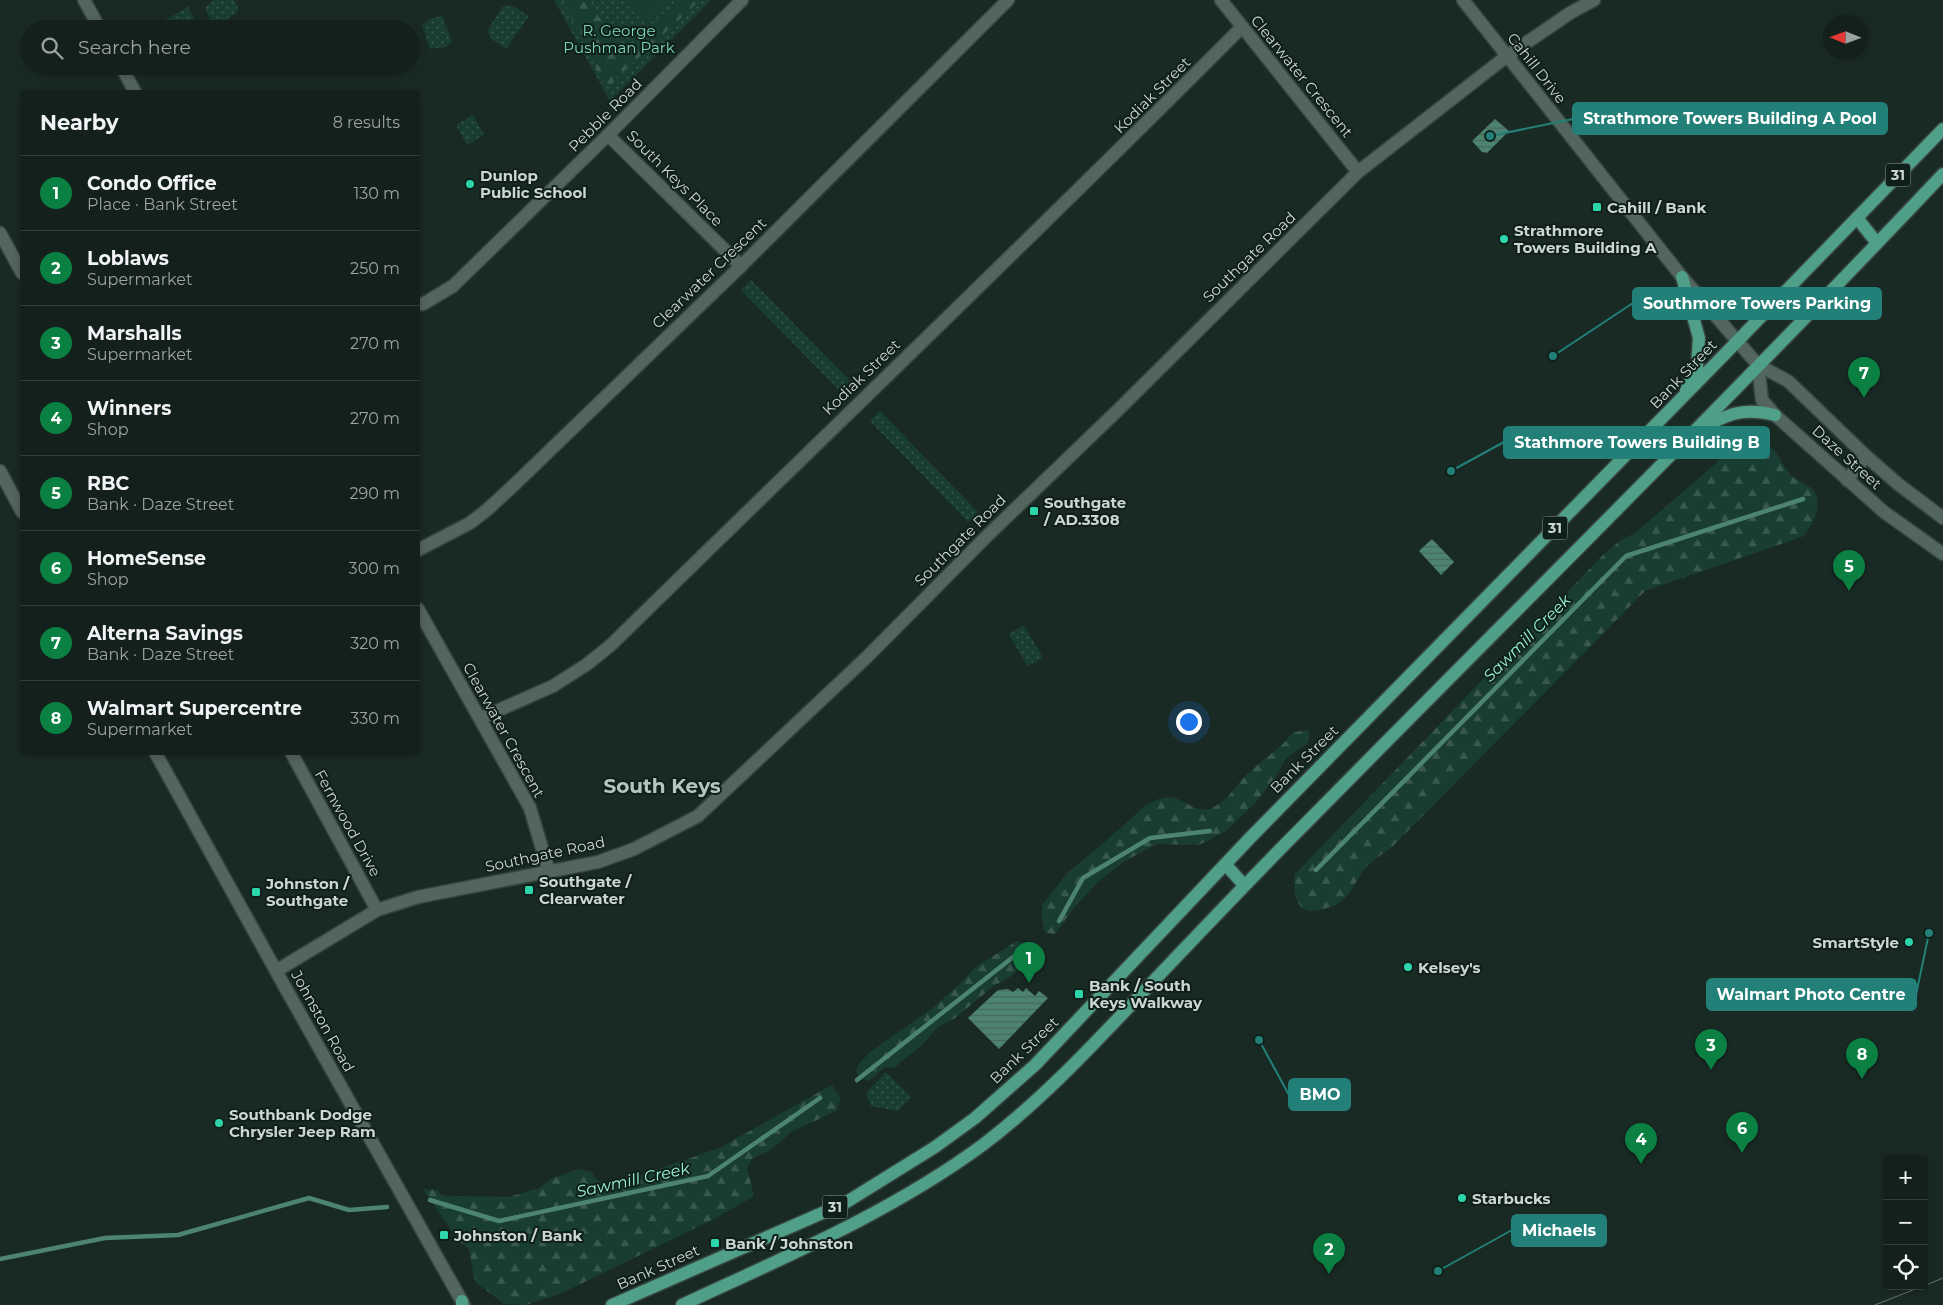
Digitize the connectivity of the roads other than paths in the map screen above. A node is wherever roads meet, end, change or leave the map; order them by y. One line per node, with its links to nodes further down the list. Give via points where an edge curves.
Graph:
1 (84, 0): 7 (street)
2 (742, 0): 13 (street, Pebble Road)
3 (1008, 0): 19 (street, Clearwater Crescent)
4 (1221, 0): 8 (street, Clearwater Crescent)
5 (1463, 0): 9 (street, Cahill Drive)
6 (1594, 0): 9 (street, Southgate Road)
7 (95, 20)
8 (1242, 27): 14 (street, Clearwater Crescent); 36 (street, Kodiak Street, via 611,645 553,686)
9 (1507, 56): 14 (street, Southgate Road); 21 (street, Cahill Drive)
10 (126, 75): 11 (street)
11 (134, 90)
12 (1943, 129): 16 (main road, Bank Street / 31)
13 (608, 135): 19 (street, South Keys Place); 22 (street, Pebble Road, via 453,286)
14 (1358, 172): 40 (street, Southgate Road, via 867,656 698,816 634,849 598,862)
15 (1943, 174): 18 (main road, 31)
16 (1857, 218): 18 (main road); 23 (main road, Bank Street / 31)
17 (0, 233): 20 (street)
18 (1877, 243): 24 (main road, 31)
19 (741, 266): 33 (street, Clearwater Crescent, via 488,509)
20 (20, 269)
21 (1682, 277): 23 (street, Cahill Drive); 25 (main road, via 1699,338 1697,367)
22 (420, 304)
23 (1737, 342): 24 (street, Daze Street); 25 (main road, Bank Street / 31)
24 (1758, 365): 26 (street, Daze Street, via 1762,400); 27 (main road, 31); 28 (street, Daze Street, via 1788,382)
25 (1681, 399): 39 (main road, Bank Street / 31)
26 (1775, 415): 27 (main road, via 1751,410 1736,413); 30 (street, Daze Street)
27 (1692, 432): 41 (main road, 31)
28 (1866, 456): 30 (street); 32 (street, Daze Street)
29 (0, 471): 31 (street)
30 (1847, 480): 34 (street, Daze Street, via 1884,512)
31 (20, 508)
32 (1943, 518)
33 (420, 549)
34 (1943, 554)
35 (420, 612): 36 (street, Clearwater Crescent)
36 (481, 718): 40 (street, Clearwater Crescent, via 530,808)
37 (157, 755): 43 (street, Johnston Road)
38 (293, 755): 42 (street, Fernwood Drive)
39 (1226, 865): 41 (main road); 45 (main road, Bank Street / 31, via 1035,1064 975,1118 935,1147 845,1203)
40 (549, 872): 42 (street, Southgate Road, via 418,897)
41 (1244, 885): 46 (main road, 31, via 1095,1044 987,1142 948,1170 850,1226)
42 (377, 910): 43 (street, Southgate Road)
43 (276, 971): 44 (street, Johnston Road)
44 (461, 1304)
45 (612, 1305)
46 (682, 1305)

